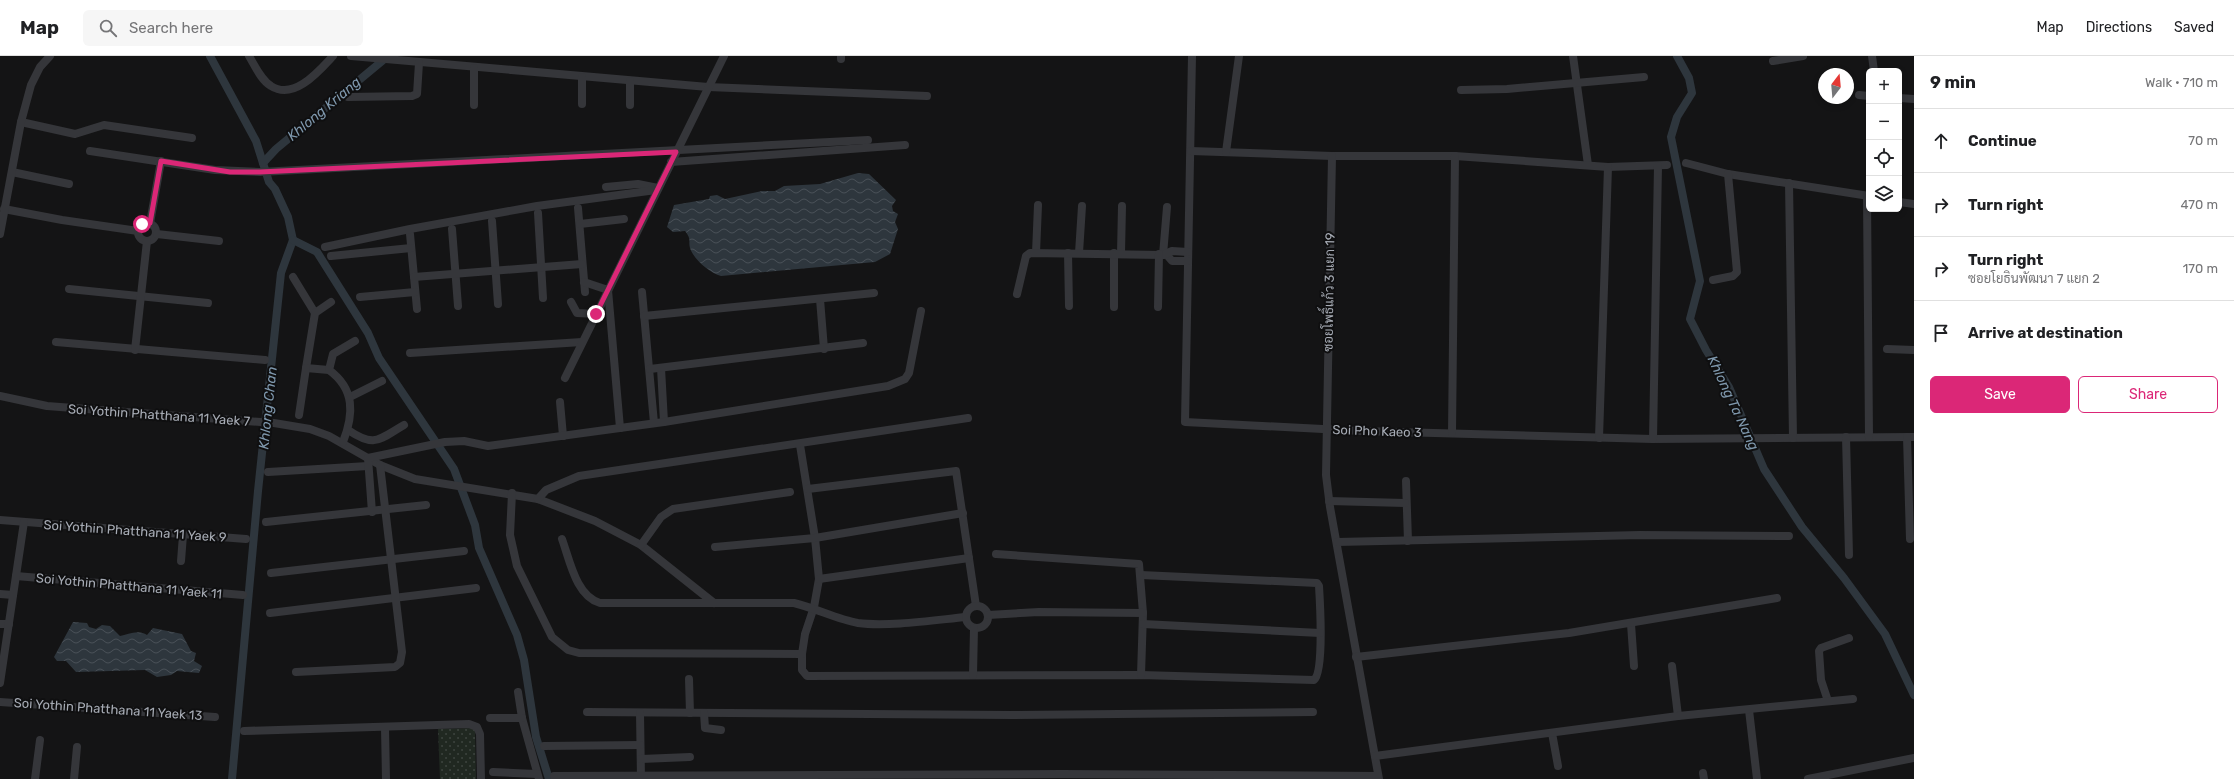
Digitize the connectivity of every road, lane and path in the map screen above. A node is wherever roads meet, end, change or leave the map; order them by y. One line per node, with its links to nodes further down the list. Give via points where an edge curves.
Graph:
1 (50, 56): 30 (street, via 40,67 31,85)
2 (248, 56): 3 (street, via 270,86 285,90 300,85 320,71)
3 (333, 56)
4 (351, 56): 12 (street)
5 (724, 56): 19 (street)
6 (1192, 56): 35 (street)
7 (1239, 56): 37 (street)
8 (1573, 56): 18 (street)
9 (1803, 56): 11 (street)
10 (1872, 56): 14 (street)
11 (1773, 62)
12 (419, 63): 13 (street); 24 (street, via 417,94)
13 (474, 68): 15 (street); 28 (street)
14 (1874, 68)
15 (582, 77): 17 (street); 27 (street)
16 (1644, 77): 18 (street)
17 (630, 81): 19 (street); 29 (street)
18 (1577, 84): 20 (street); 43 (street)
19 (708, 87): 22 (street); 36 (street)
20 (1461, 90)
21 (1859, 95): 23 (street)
22 (927, 96)
23 (1866, 96)
24 (348, 98)
25 (1902, 98): 26 (street)
26 (1914, 99)
27 (582, 104)
28 (474, 105)
29 (630, 105)
30 (21, 122): 31 (street, via 75,134 104,125); 47 (street)
31 (192, 138)
32 (868, 140): 36 (street)
33 (905, 145): 41 (street)
34 (90, 151): 40 (street)
35 (1191, 151): 37 (street); 77 (street)
36 (676, 152): 40 (street, via 276,172 230,172); 41 (street)
37 (1226, 152): 38 (street)
38 (1332, 156): 39 (street); 142 (street, ซอยโพธิ์แก้ว 3 แยก 19)
39 (1455, 156): 43 (street); 144 (street)
40 (161, 161): 66 (street)
41 (671, 162): 52 (street)
42 (1686, 163): 48 (street)
43 (1588, 165): 46 (street)
44 (1668, 165): 45 (street)
45 (1658, 166): 46 (street); 151 (street)
46 (1608, 167): 149 (street)
47 (12, 172): 50 (street); 61 (street)
48 (1728, 174): 49 (street); 91 (street, via 1737,272 1733,276)
49 (1789, 183): 53 (street); 150 (street)
50 (69, 184)
51 (606, 187): 52 (street, via 638,184)
52 (657, 189): 75 (street, via 537,206 358,238); 94 (street)
53 (1866, 196)
54 (1902, 202): 55 (street)
55 (1914, 204)
56 (1038, 205): 78 (street)
57 (1082, 206): 80 (street)
58 (1122, 206): 81 (street)
59 (1167, 207): 82 (street)
60 (578, 208): 67 (street)
61 (4, 209): 69 (street); 70 (street)
62 (538, 212): 86 (street)
63 (1868, 212): 147 (street)
64 (624, 219): 67 (street)
65 (492, 221): 87 (street)
66 (150, 223): 69 (street, via 142,224); 71 (street, via 155,226)
67 (580, 224): 85 (street)
68 (452, 229): 88 (street)
69 (138, 231): 74 (street, via 141,239)
70 (0, 234)
71 (157, 234): 73 (street); 74 (street)
72 (410, 234): 76 (street)
73 (219, 241)
74 (147, 242): 100 (street)
75 (325, 247)
76 (411, 248): 83 (street); 90 (street)
77 (1188, 252): 82 (street, via 1172,251); 84 (street)
78 (1036, 253): 79 (street); 99 (street, via 1026,256)
79 (1068, 253): 80 (street); 109 (street)
80 (1079, 253): 81 (street)
81 (1118, 253): 82 (street); 110 (street)
82 (1163, 254): 84 (street, via 1172,261); 111 (street)
83 (331, 256)
84 (1188, 261): 142 (street, via 1185,422)
85 (582, 264): 86 (street); 92 (street)
86 (540, 266): 87 (street); 102 (street)
87 (495, 270): 88 (street); 107 (street)
88 (456, 274): 90 (street); 108 (street)
89 (294, 277): 114 (street)
90 (414, 277): 95 (street)
91 (1713, 280)
92 (584, 282): 94 (street); 96 (street)
93 (69, 289): 100 (street)
94 (608, 290): 115 (street); 141 (street)
95 (415, 292): 101 (street); 112 (street)
96 (585, 292)
97 (642, 292): 116 (street)
98 (874, 293): 103 (street)
99 (1017, 294)
100 (140, 297): 106 (street); 123 (street)
101 (360, 297)
102 (543, 298)
103 (820, 299): 116 (street); 121 (street)
104 (331, 302): 114 (street)
105 (571, 302): 115 (street, via 577,313)
106 (208, 303)
107 (498, 304)
108 (458, 306)
109 (1070, 306)
110 (1114, 307)
111 (1158, 307)
112 (417, 309)
113 (922, 311): 138 (street, via 909,373 899,382 888,386)
114 (315, 313): 127 (street)
115 (596, 314): 119 (street)
116 (644, 316): 129 (street)
117 (355, 341): 130 (street, via 333,354)
118 (56, 342): 123 (street)
119 (582, 342): 125 (street); 131 (street)
120 (863, 343): 121 (street)
121 (824, 349): 128 (street)
122 (1887, 349): 124 (street)
123 (135, 350): 126 (street)
124 (1914, 350)
125 (410, 353)
126 (265, 360)
127 (306, 368): 130 (street); 136 (street)
128 (661, 368): 129 (street); 138 (street)
129 (650, 369): 139 (street)
130 (329, 370): 134 (street, via 342,381)
131 (565, 378)
132 (382, 381): 134 (street)
133 (0, 396): 152 (street, Soi Yothin Phatthana 11 Yaek 7, via 47,406 274,423 310,429)
134 (350, 397): 143 (street)
135 (560, 402): 145 (street)
136 (299, 415)
137 (968, 418): 153 (street)
138 (664, 422): 139 (street)
139 (654, 423): 141 (street)
140 (404, 425): 143 (street, via 371,441 360,439)
141 (620, 428): 145 (street)
142 (1326, 429): 144 (street, Soi Pho Kaeo 3); 162 (street, Soi Pho Kaeo 3, via 1326,475)
143 (348, 430): 152 (street)
144 (1452, 433): 149 (street, Soi Pho Kaeo 3)
145 (563, 436): 154 (street, via 488,446 464,441 445,442)
146 (1846, 437): 147 (street, Soi Pho Kaeo 3); 150 (street, Soi Pho Kaeo 3); 183 (street)
147 (1869, 437): 148 (street, Soi Pho Kaeo 3)
148 (1911, 437): 176 (street)
149 (1599, 438): 151 (street, Soi Pho Kaeo 3)
150 (1793, 438): 151 (street, Soi Pho Kaeo 3)
151 (1653, 439)
152 (343, 442): 154 (street, Soi Yothin Phatthana 11 Yaek 7)
153 (800, 445): 158 (street); 161 (street, via 579,476 546,490)
154 (368, 462): 155 (street, Soi Yothin Phatthana 11 Yaek 7); 156 (street); 166 (street)
155 (380, 465): 160 (street, Soi Yothin Phatthana 11 Yaek 7, via 415,479 455,487); 165 (street)
156 (268, 472)
157 (1406, 481): 163 (street)
158 (808, 489): 167 (street, via 955,471 958,475); 173 (street)
159 (790, 492): 179 (street, via 674,509 661,517)
160 (512, 493): 161 (street, Soi Yothin Phatthana 11 Yaek 7); 210 (street, via 510,535 517,566 552,637 568,650 579,653)
161 (538, 499): 179 (street, Soi Yothin Phatthana 11 Yaek 7, via 613,529)
162 (1330, 502): 163 (street); 178 (street, Soi Pho Kaeo 3)
163 (1405, 502): 177 (street)
164 (426, 505): 165 (street)
165 (385, 510): 166 (street); 185 (street)
166 (372, 512): 170 (street)
167 (963, 512): 173 (street); 184 (street)
168 (0, 520): 169 (street, Soi Yothin Phatthana 11 Yaek 9)
169 (24, 522): 171 (street, Soi Yothin Phatthana 11 Yaek 9); 189 (street)
170 (266, 522)
171 (183, 535): 174 (street, Soi Yothin Phatthana 11 Yaek 9); 186 (street)
172 (1789, 536): 177 (street, via 1640,535)
173 (815, 538): 180 (street); 190 (street)
174 (246, 539)
175 (562, 539): 197 (street, via 581,588 591,600 612,604)
176 (1910, 539)
177 (1408, 541): 178 (street)
178 (1337, 542): 211 (street, Soi Pho Kaeo 3)
179 (641, 545): 197 (street, Soi Yothin Phatthana 11 Yaek 7)
180 (715, 547)
181 (464, 551): 185 (street)
182 (996, 554): 188 (street, via 1137,563 1141,566)
183 (1849, 555)
184 (969, 558): 190 (street); 198 (street)
185 (390, 559): 187 (street); 195 (street)
186 (181, 561)
187 (271, 573)
188 (1141, 575): 201 (street); 208 (street, via 1317,583)
189 (16, 576): 193 (street); 194 (street, Soi Yothin Phatthana 11 Yaek 11)
190 (819, 579): 199 (street)
191 (476, 588): 195 (street)
192 (0, 594): 193 (street)
193 (13, 595): 204 (street)
194 (243, 595)
195 (395, 598): 200 (street); 214 (street, via 402,652 398,666)
196 (1777, 598): 206 (street)
197 (714, 603): 199 (street, via 794,604)
198 (976, 606): 202 (street, via 984,608); 203 (street, via 969,610)
199 (814, 608): 203 (street, via 857,623 869,624); 210 (street)
200 (270, 613)
201 (1143, 613): 202 (street, via 1039,612); 205 (street)
202 (988, 615): 207 (street, via 983,626)
203 (966, 617): 207 (street, via 967,623)
204 (4, 624): 218 (street)
205 (1143, 624): 208 (street); 216 (street)
206 (1631, 624): 211 (street); 212 (street)
207 (974, 628): 215 (street)
208 (1320, 633): 216 (street, via 1319,674 1314,680)
209 (1849, 638): 221 (street, via 1819,651 1821,680)
210 (802, 654): 215 (street, via 802,670 807,676)
211 (1356, 657): 241 (street, Soi Pho Kaeo 3)
212 (1634, 666)
213 (1672, 666): 229 (street)
214 (296, 672)
215 (973, 675): 216 (street)
216 (1141, 675)
217 (689, 679): 227 (street)
218 (0, 683)
219 (518, 692): 232 (street)
220 (1853, 699): 221 (street)
221 (1828, 701): 223 (street)
222 (0, 702): 230 (street, Soi Yothin Phatthana 11 Yaek 13)
223 (1749, 710): 229 (street); 258 (street)
224 (587, 712): 226 (street)
225 (1313, 712): 228 (street, via 1018,715)
226 (640, 713): 227 (street); 238 (street)
227 (690, 713): 228 (street)
228 (704, 713): 234 (street, via 705,728)
229 (1678, 716): 236 (street)
230 (215, 717)
231 (490, 718): 232 (street)
232 (522, 718): 247 (street)
233 (386, 728): 235 (street); 256 (street); 257 (street, via 469,724 477,727 480,734)
234 (721, 730)
235 (244, 731)
236 (1552, 733): 241 (street); 245 (street)
237 (40, 740): 254 (street)
238 (640, 745): 239 (street); 244 (street)
239 (544, 746)
240 (77, 747): 255 (street)
241 (1375, 756): 251 (street, Soi Pho Kaeo 3)
242 (690, 757): 244 (street)
243 (1914, 758): 259 (street)
244 (640, 759): 252 (street)
245 (1558, 766)
246 (493, 772): 247 (street)
247 (538, 776)
248 (554, 776): 252 (street)
249 (1159, 777): 250 (street); 253 (street)
250 (1243, 777): 251 (street)
251 (1378, 777)
252 (641, 778): 253 (street)
253 (902, 778)
254 (35, 779)
255 (74, 779)
256 (386, 779)
257 (481, 779)
258 (1757, 779)
259 (1808, 779)

